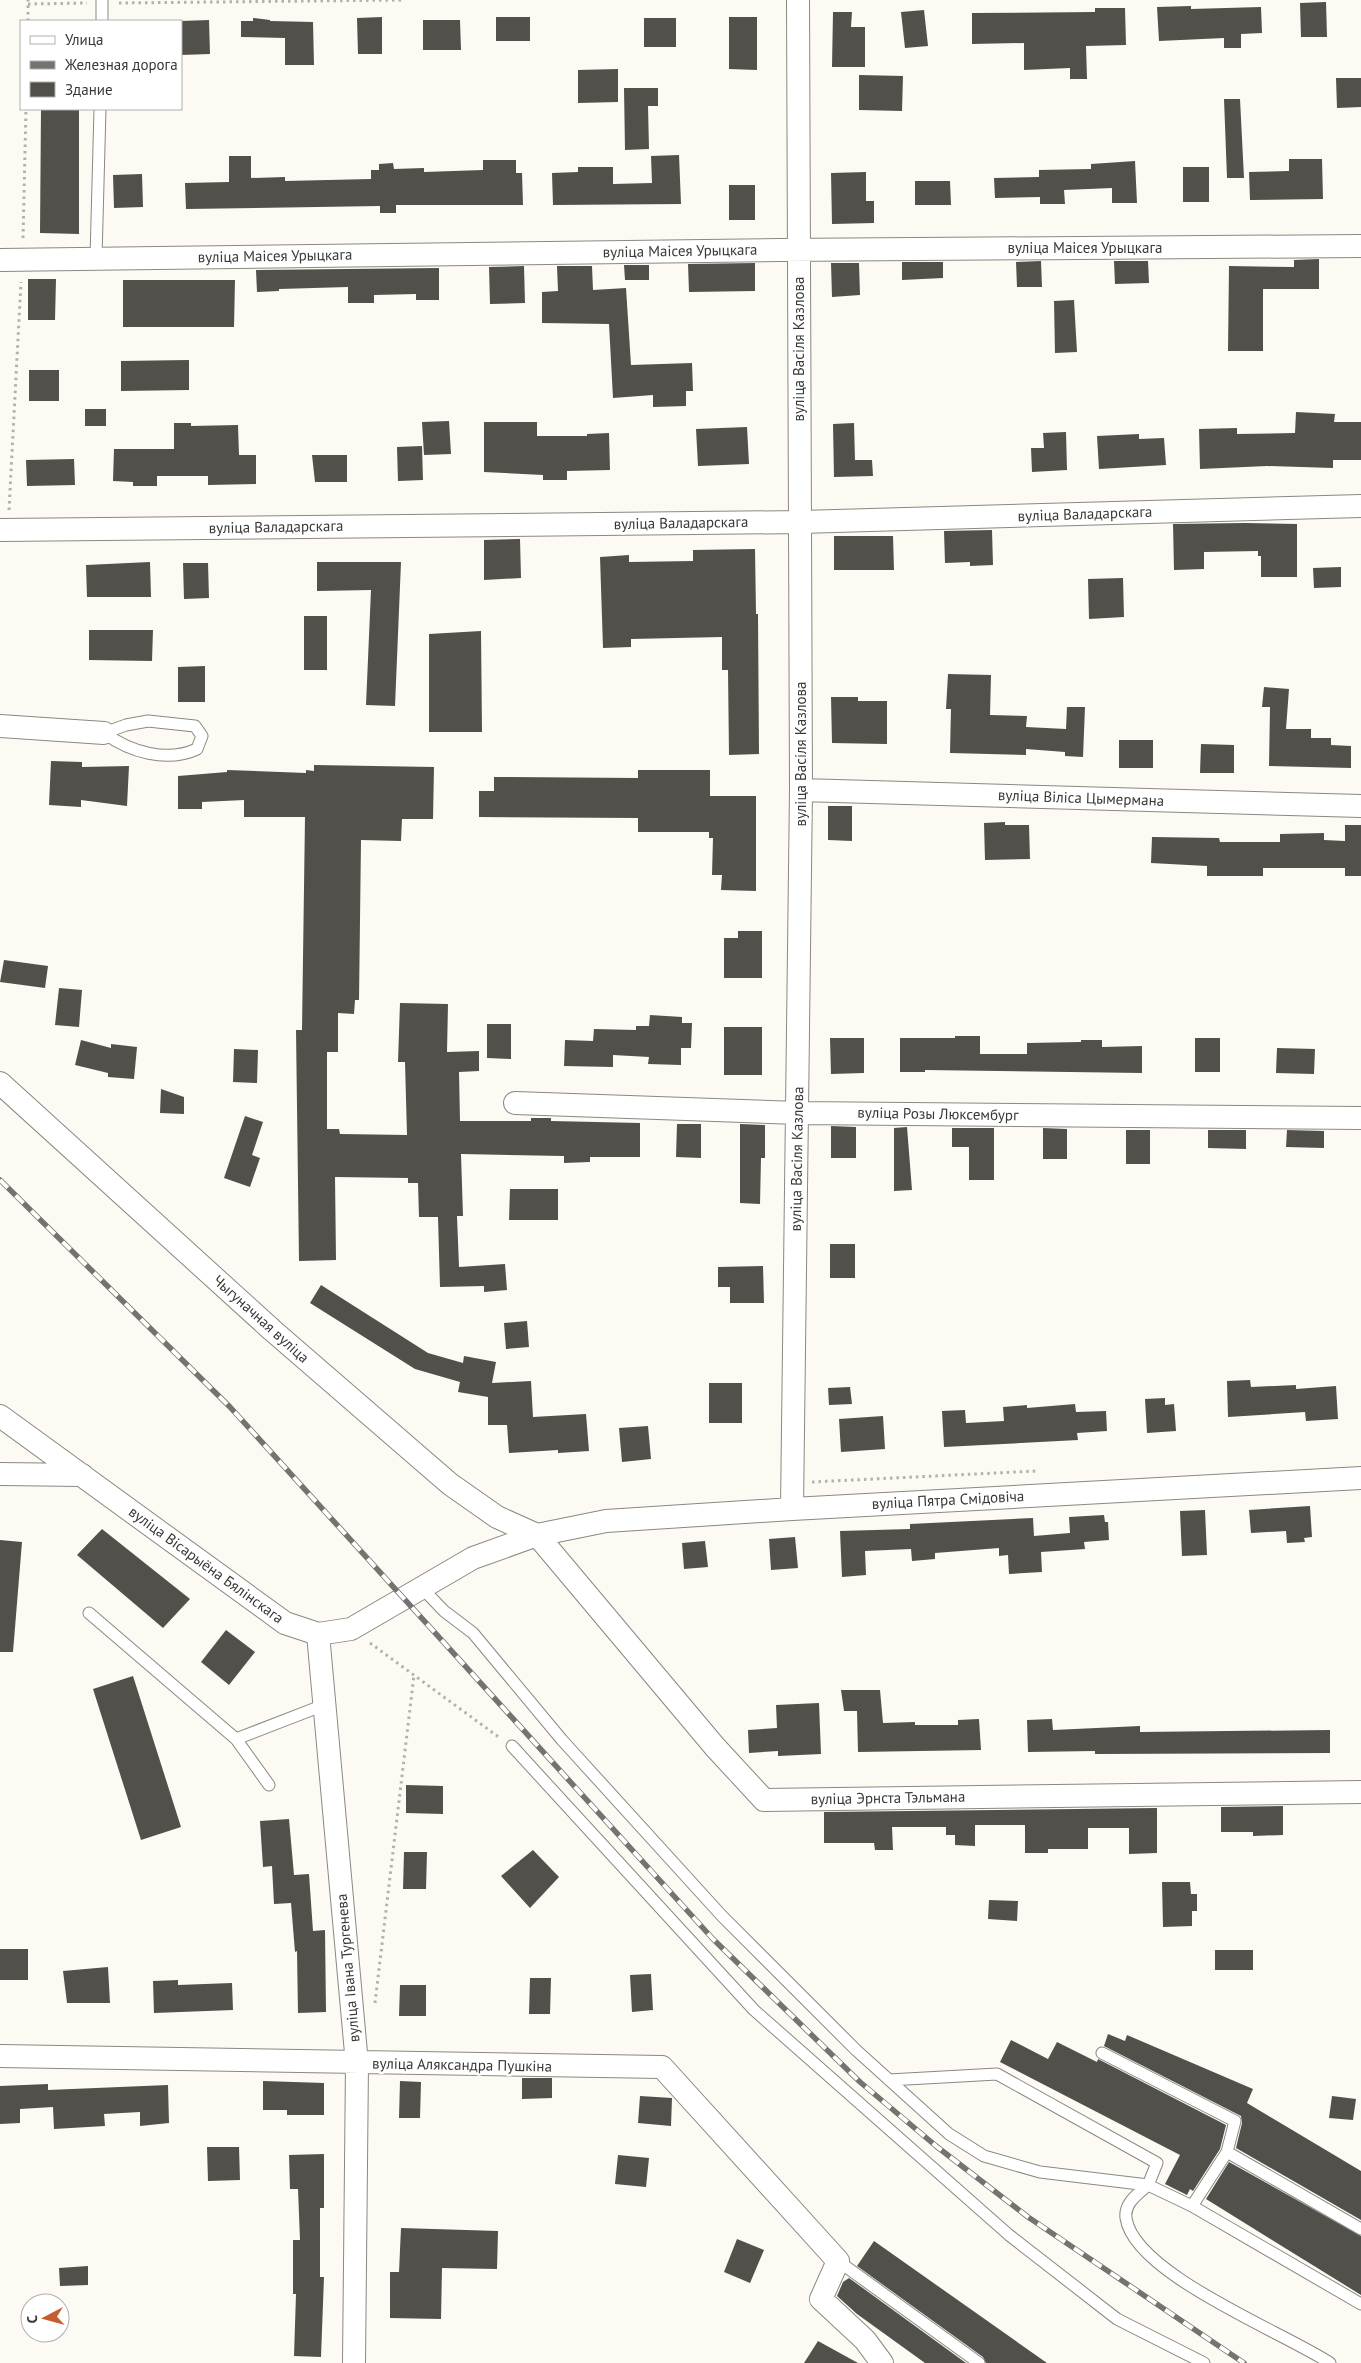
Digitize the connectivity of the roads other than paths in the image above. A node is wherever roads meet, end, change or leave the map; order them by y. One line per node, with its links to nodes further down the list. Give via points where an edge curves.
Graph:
1 (798, 0): 6 (street, вуліца Васіля Казлова)
2 (102, 2): 3 (lane)
3 (102, 20)
4 (100, 110): 7 (lane)
5 (1361, 246): 6 (street, вуліца Маісея Урыцкага)
6 (798, 250): 7 (street, вуліца Маісея Урыцкага); 10 (street, вуліца Васіля Казлова)
7 (96, 258): 8 (street, вуліца Маісея Урыцкага)
8 (0, 260)
9 (1361, 506): 10 (street, вуліца Валадарскага)
10 (801, 522): 11 (street, вуліца Валадарскага); 14 (street, вуліца Васіля Казлова)
11 (4, 530)
12 (0, 726): 13 (street)
13 (104, 733): 13 (lane, via 119,744 162,755 186,754 197,749 202,736 195,726 157,722 126,725)
14 (801, 790): 15 (street, вуліца Віліса Цымермана); 18 (street, вуліца Васіля Казлова)
15 (1361, 806)
16 (0, 1083): 25 (street, Чыгуначная вуліца, via 272,1330 450,1484 497,1517)
17 (515, 1103): 18 (street, вуліца Розы Люксембург)
18 (798, 1112): 19 (street, вуліца Розы Люксембург); 24 (street, вуліца Васіля Казлова)
19 (1361, 1118)
20 (0, 1416): 22 (street, вуліца Вісарыёна Бялінскага)
21 (0, 1474): 22 (street)
22 (82, 1475): 28 (street, вуліца Вісарыёна Бялінскага, via 285,1623)
23 (1361, 1478): 24 (street, вуліца Пятра Смідовіча)
24 (792, 1509): 25 (street, вуліца Пятра Смідовіча, via 606,1521)
25 (537, 1535): 26 (street, вуліца Вісарыёна Бялінскага, via 474,1558); 33 (street, вуліца Эрнста Тэльмана, via 715,1747 764,1800)
26 (422, 1588): 28 (street, вуліца Вісарыёна Бялінскага, via 351,1629); 37 (lane, via 473,1633 562,1740 722,1916)
27 (88, 1612): 30 (lane)
28 (318, 1634): 29 (street, вуліца Івана Тургенева)
29 (324, 1705): 30 (lane); 36 (street, вуліца Івана Тургенева)
30 (236, 1739): 32 (lane)
31 (512, 1746): 47 (lane, via 754,2010 1025,2247 1116,2319)
32 (269, 1785)
33 (1361, 1792)
34 (1102, 2053): 38 (lane, via 1235,2121)
35 (0, 2056): 36 (street, вуліца Аляксандра Пушкіна)
36 (357, 2064): 42 (street, вуліца Аляксандра Пушкіна, via 662,2067); 44 (street, вуліца Івана Тургенева)
37 (889, 2080): 39 (lane, via 949,2134 984,2156 1040,2172); 39 (lane, via 997,2074 1157,2163)
38 (1227, 2152): 40 (lane); 41 (lane)
39 (1148, 2185): 40 (lane); 48 (lane, via 1130,2201 1126,2216 1131,2234 1147,2255 1182,2281)
40 (1192, 2206): 43 (lane)
41 (1361, 2229)
42 (838, 2262): 45 (street, via 821,2299 865,2340); 46 (lane)
43 (1361, 2304)
44 (354, 2363)
45 (882, 2363)
46 (979, 2363)
47 (1204, 2363)
48 (1330, 2363)

